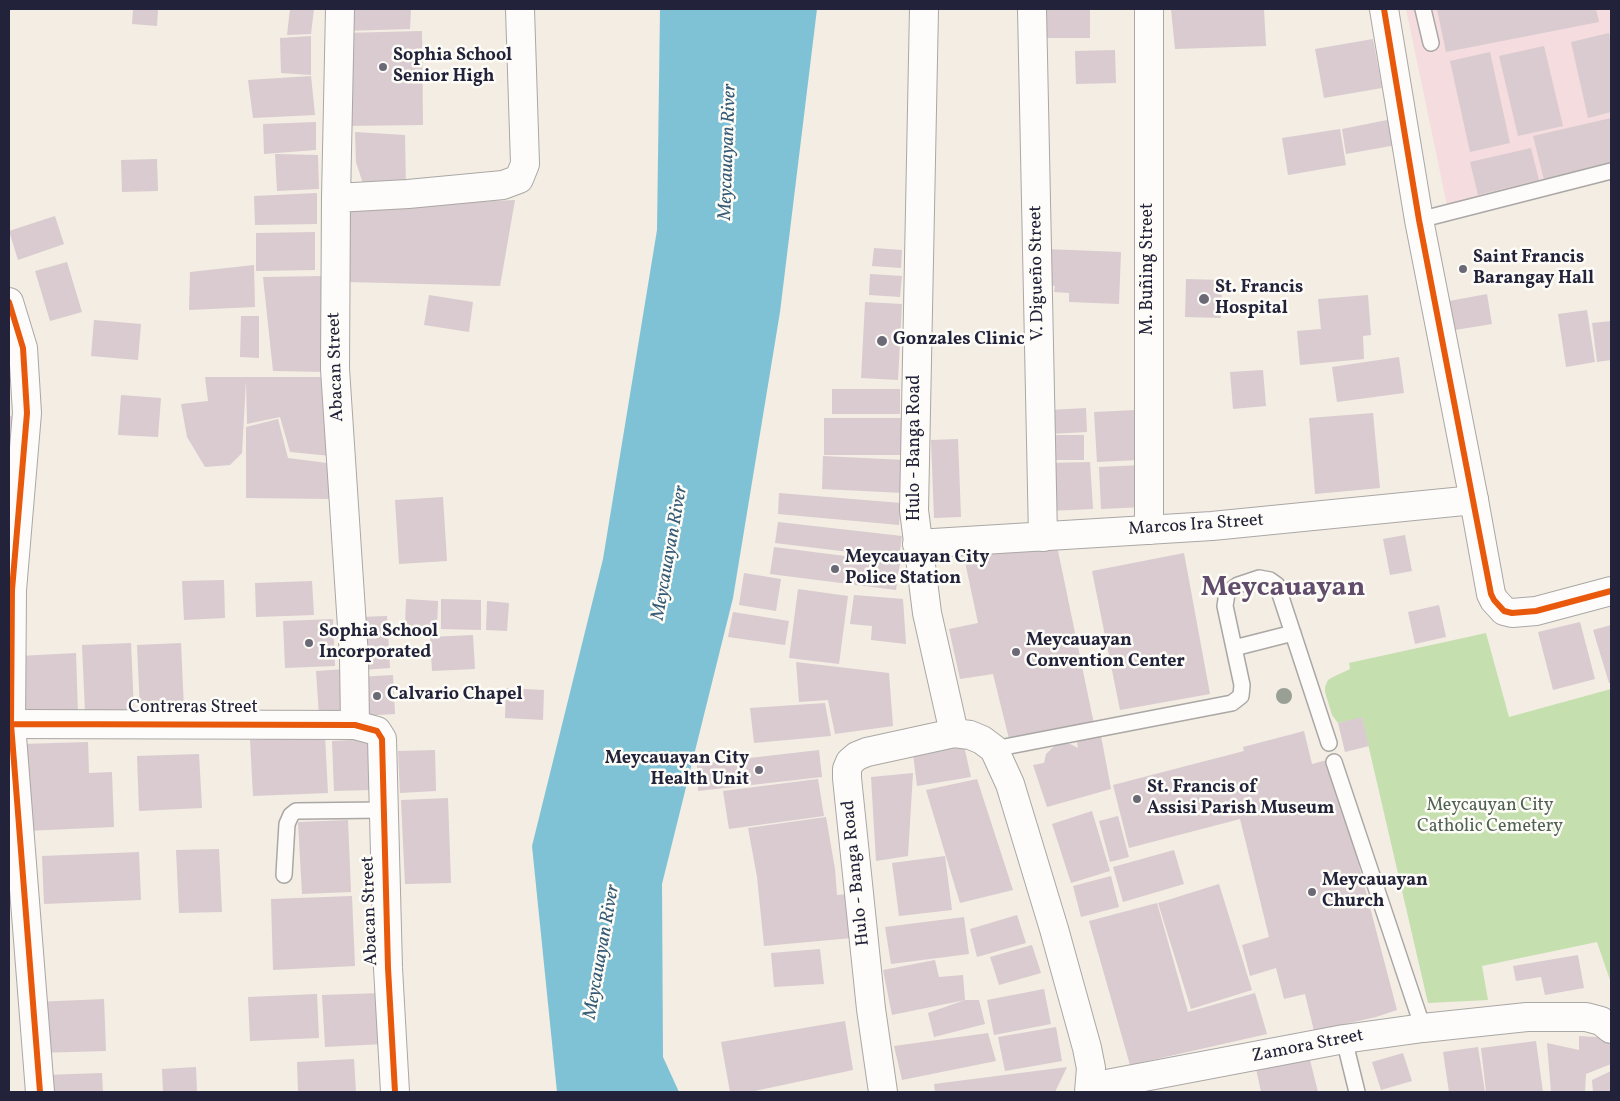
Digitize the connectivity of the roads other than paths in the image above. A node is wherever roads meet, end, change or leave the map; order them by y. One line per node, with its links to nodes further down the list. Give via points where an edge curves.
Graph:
1 (340, 9): 10 (street, Abacan Street)
2 (520, 9): 10 (street, via 525,164 518,179 503,186)
3 (924, 9): 16 (street, Hulo - Banga Road, via 914,469)
4 (1032, 9): 15 (street, V. Digueño Street)
5 (1150, 9): 14 (street, M. Buñing Street)
6 (1384, 9): 11 (street)
7 (1423, 9): 8 (lane)
8 (1431, 44)
9 (1611, 171): 11 (lane)
10 (336, 198): 21 (street, Abacan Street, via 335,369 354,657)
11 (1419, 220): 13 (street)
12 (9, 302): 20 (street, via 23,348 27,413 12,590)
13 (1474, 500): 14 (street, Marcos Ira Street); 17 (street, via 1491,594 1504,611 1536,610)
14 (1149, 530): 15 (street, Marcos Ira Street)
15 (1043, 537): 16 (street, Marcos Ira Street)
16 (917, 544): 22 (street, Hulo - Banga Road, via 927,613)
17 (1611, 592)
18 (1293, 633): 19 (lane); 19 (lane, via 1277,585 1260,578 1227,592 1225,606); 23 (lane)
19 (1234, 648): 24 (lane, via 1242,685 1241,696 1232,702)
20 (10, 724): 21 (street, Contreras Street); 32 (street)
21 (366, 728): 26 (street, Abacan Street, via 382,739)
22 (954, 733): 24 (street, Hulo - Banga Road, via 970,735); 34 (street, Hulo - Banga Road, via 867,752 857,756 847,769 871,1009)
23 (1329, 743)
24 (994, 749): 31 (street, via 1010,784 1054,929 1087,1048 1091,1068)
25 (1334, 762): 28 (lane)
26 (384, 810): 27 (lane, via 296,811 286,824); 33 (street, Abacan Street, via 388,968)
27 (284, 875)
28 (1423, 1028): 29 (street, Zamora Street, via 1527,1017 1586,1017); 30 (street, Zamora Street)
29 (1611, 1028)
30 (1344, 1039): 31 (street, Zamora Street); 35 (lane)
31 (1090, 1090)
32 (40, 1092)
33 (396, 1092)
34 (883, 1092)
35 (1357, 1092)

